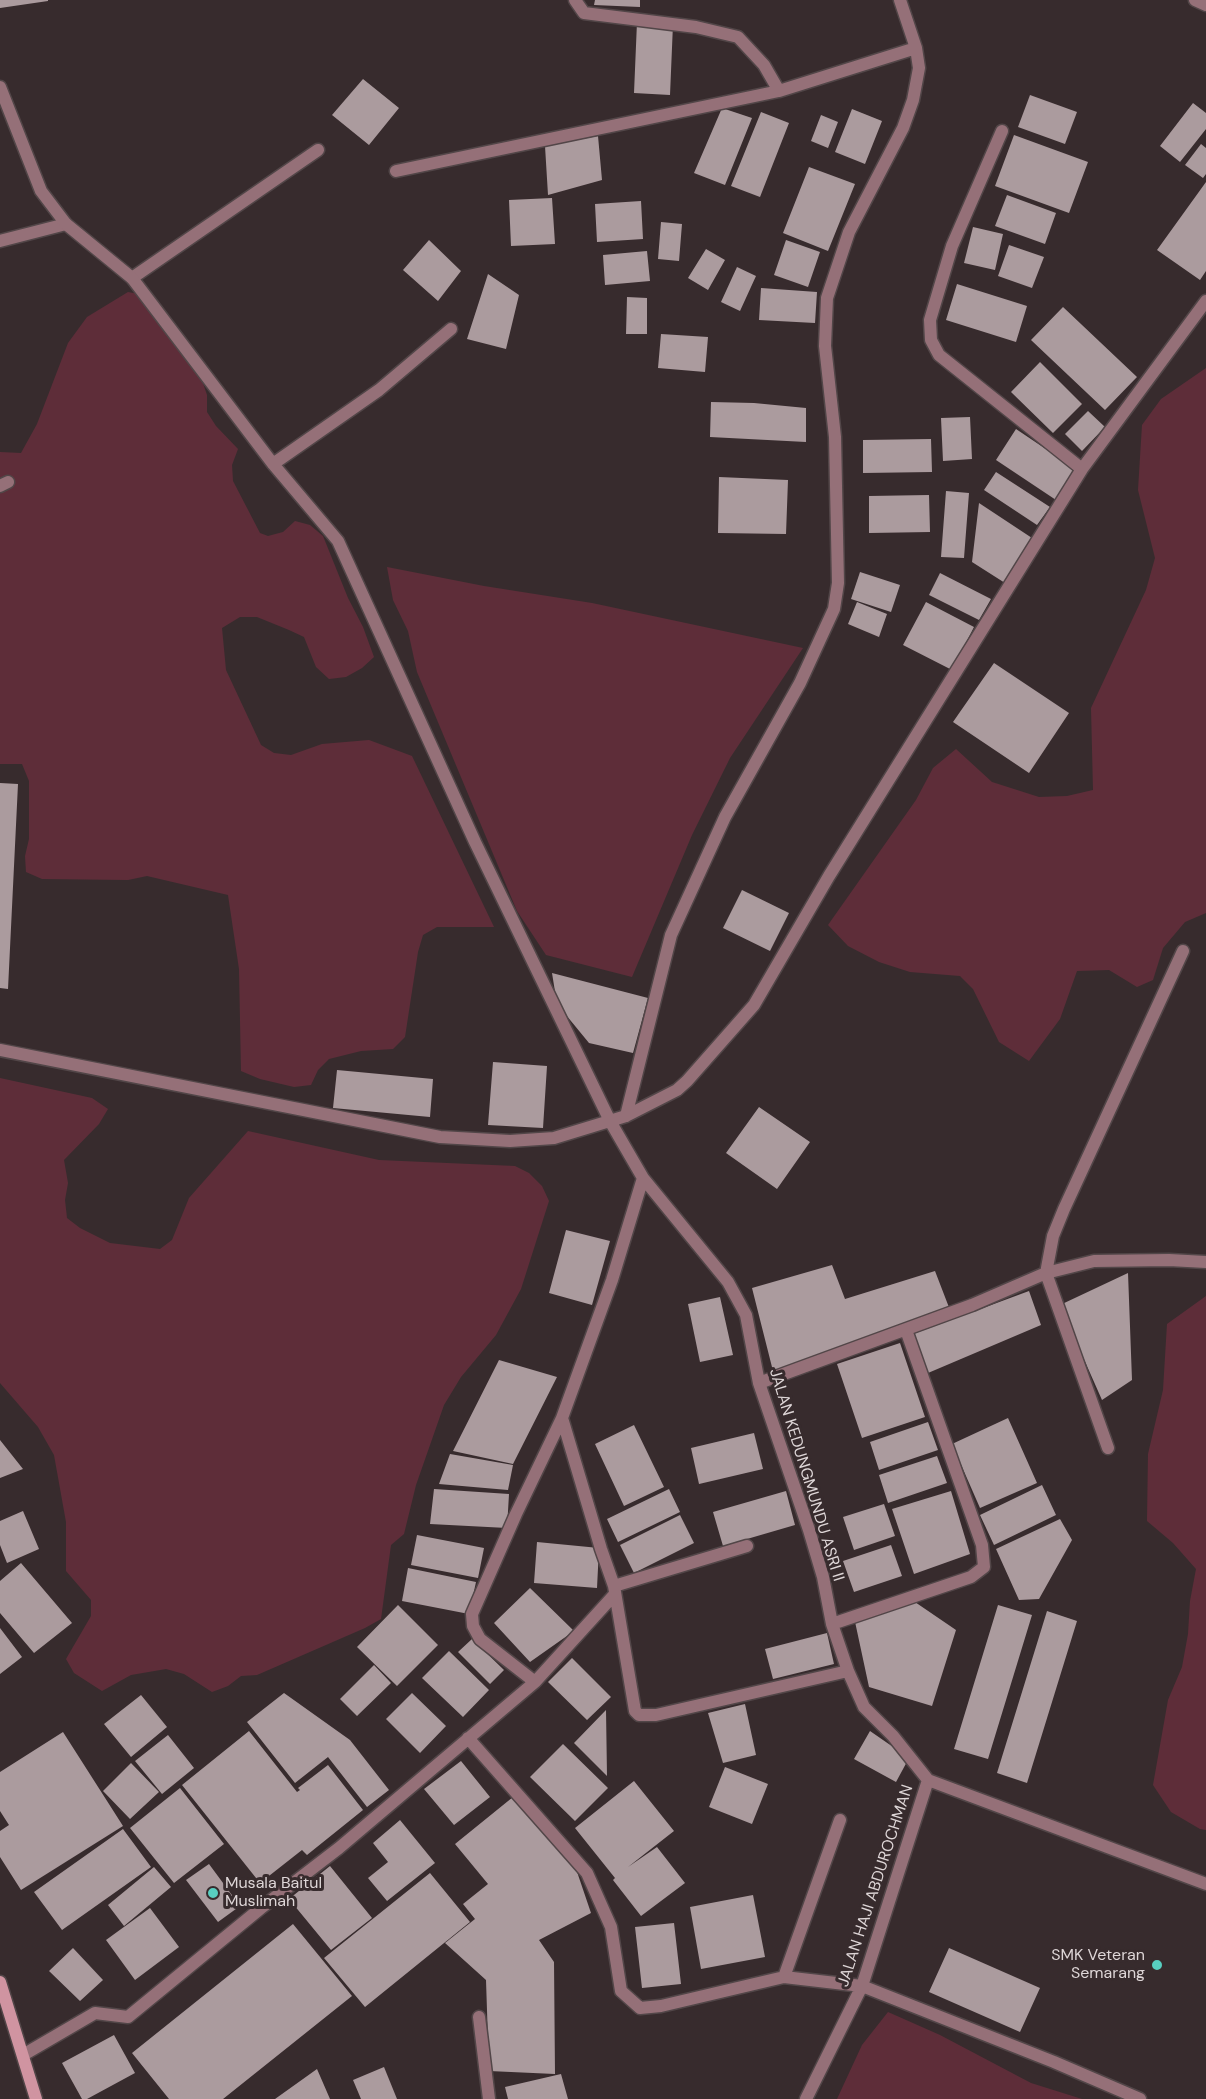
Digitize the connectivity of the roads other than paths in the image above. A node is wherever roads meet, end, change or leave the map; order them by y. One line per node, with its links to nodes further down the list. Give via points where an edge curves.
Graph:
1 (575, 0): 7 (street, via 584,13 696,27 738,37 764,65)
2 (900, 0): 5 (street)
3 (1195, 0): 4 (street)
4 (1206, 5)
5 (916, 48): 7 (street); 20 (street, via 919,68 913,100 903,128 849,232 827,298 825,346 835,437 838,583 834,609 800,683 725,818 671,935)
6 (0, 87): 11 (street, JALAN KEDUNGMUNDU ASRI II, via 41,191)
7 (779, 91): 10 (street)
8 (1002, 131): 17 (street, via 952,246 930,320 931,340 939,355)
9 (318, 150): 13 (street)
10 (396, 171)
11 (66, 224): 12 (street); 13 (street, JALAN KEDUNGMUNDU ASRI II)
12 (0, 242)
13 (132, 278): 16 (street, JALAN KEDUNGMUNDU ASRI II)
14 (1206, 301): 17 (street)
15 (451, 329): 16 (street, via 379,390)
16 (273, 464): 21 (street, JALAN KEDUNGMUNDU ASRI II, via 338,541 475,842)
17 (1082, 469): 20 (street, via 829,876 754,1005 677,1090)
18 (1183, 951): 24 (street, via 1064,1209 1053,1236)
19 (0, 1050): 21 (street, via 440,1137 510,1141 554,1138)
20 (626, 1116): 21 (street)
21 (610, 1121): 22 (street, JALAN KEDUNGMUNDU ASRI II)
22 (643, 1178): 26 (street, JALAN KEDUNGMUNDU ASRI II, via 728,1282 746,1315); 27 (street, via 612,1280)
23 (1206, 1262): 24 (street, via 1094,1261)
24 (1046, 1273): 25 (street); 28 (street)
25 (906, 1330): 26 (street); 31 (street, via 982,1545 984,1567 971,1577)
26 (759, 1383): 31 (street, JALAN KEDUNGMUNDU ASRI II, via 809,1530)
27 (562, 1418): 30 (street); 33 (street, via 472,1614 480,1639)
28 (1108, 1448)
29 (747, 1546): 30 (street)
30 (614, 1590): 32 (street, via 633,1706 639,1715 656,1715); 33 (street)
31 (832, 1624): 32 (street, JALAN KEDUNGMUNDU ASRI II)
32 (848, 1671): 35 (street, JALAN KEDUNGMUNDU ASRI II, via 864,1707)
33 (535, 1682): 34 (street)
34 (468, 1738): 38 (street, via 587,1873 611,1927 621,1990 631,2002 640,2008 661,2006); 42 (street, via 339,1848 128,2017 95,2013)
35 (928, 1780): 37 (street); 40 (street, JALAN HAJI ABDUROCHMAN)
36 (840, 1820): 38 (street)
37 (1206, 1884)
38 (784, 1977): 40 (street)
39 (0, 1982): 42 (main road)
40 (862, 1986): 45 (street, JALAN HAJI ABDUROCHMAN); 46 (street)
41 (479, 2017): 44 (street)
42 (23, 2055): 43 (main road)
43 (36, 2099)
44 (489, 2099)
45 (806, 2099)
46 (1140, 2099)

